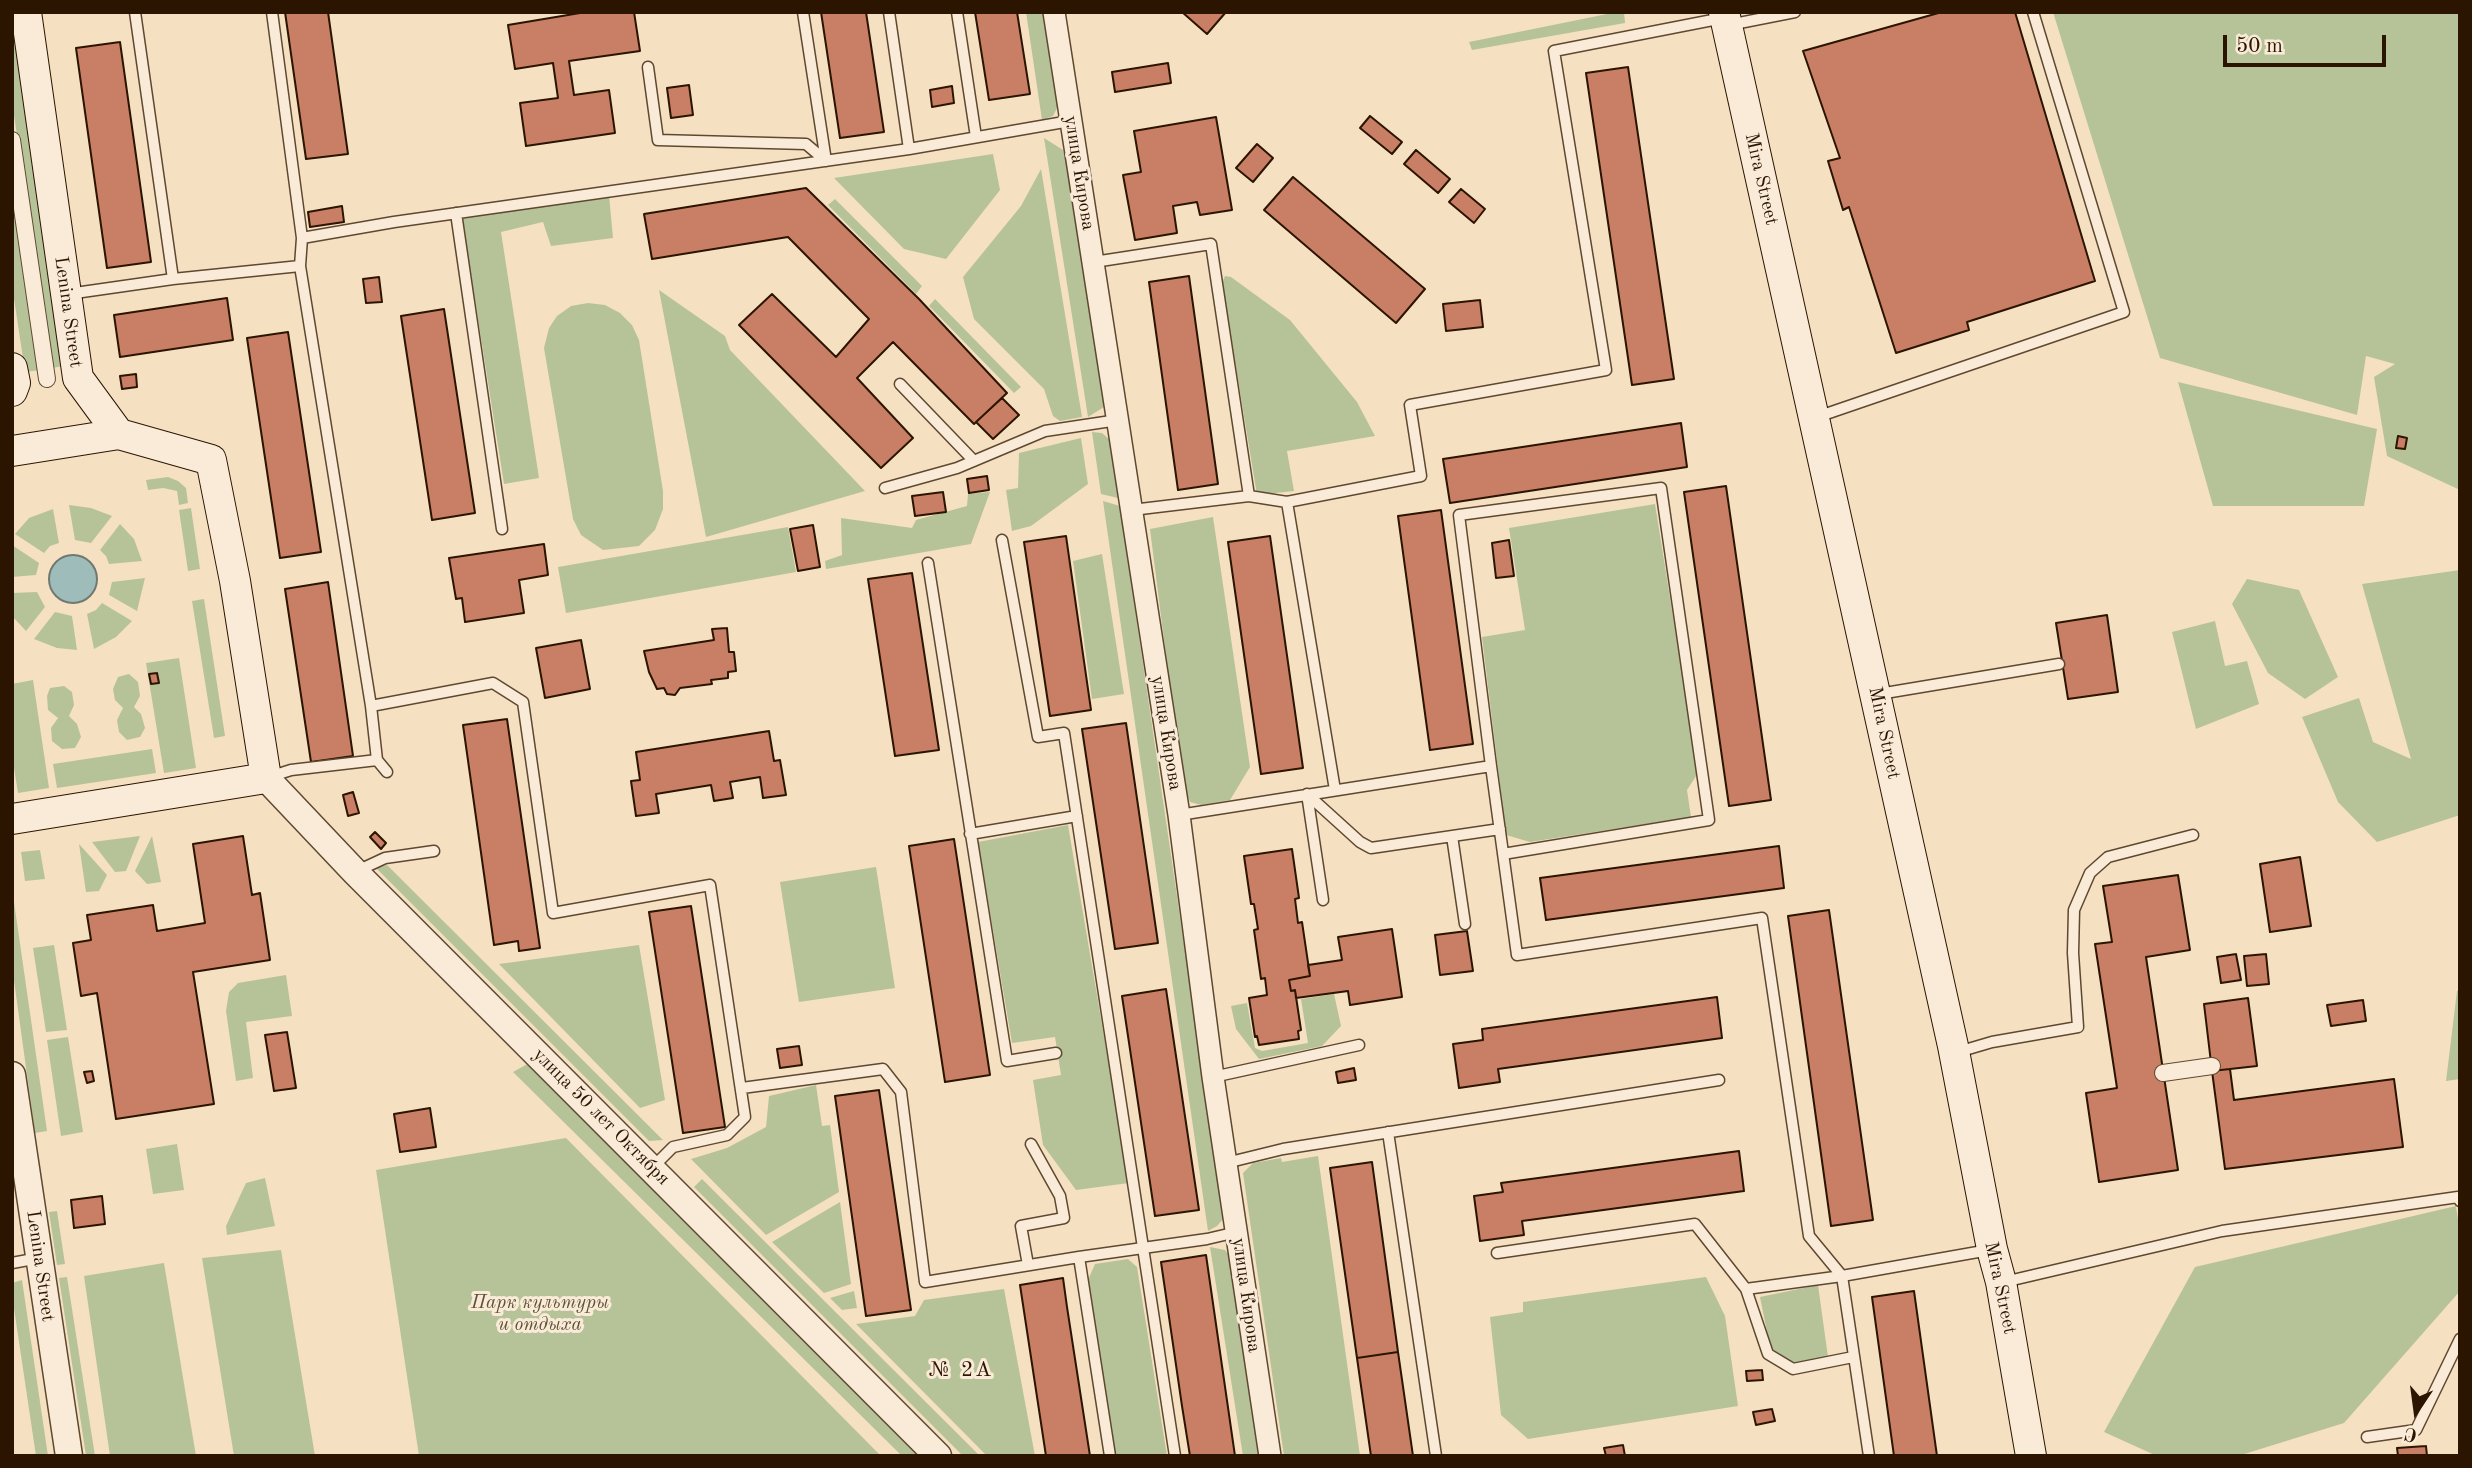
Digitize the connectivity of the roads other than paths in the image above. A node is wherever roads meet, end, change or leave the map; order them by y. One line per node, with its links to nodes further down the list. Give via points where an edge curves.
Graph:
1 (26, 12): 22 (main road, Lenina Street)
2 (135, 12): 21 (lane)
3 (272, 12): 18 (lane)
4 (803, 12): 16 (lane)
5 (889, 12): 15 (lane)
6 (957, 12): 13 (lane)
7 (1054, 12): 12 (street, улица Кирова)
8 (1795, 12): 10 (lane)
9 (2033, 12): 27 (lane, via 2124,312 1891,397)
10 (1726, 18): 27 (main road, Mira Street); 34 (lane, via 1554,51 1606,370 1410,405 1421,476)
11 (648, 67): 16 (lane, via 658,140 806,144)
12 (1070, 121): 13 (lane); 19 (street, улица Кирова)
13 (976, 137): 15 (lane)
14 (12, 140): 24 (street)
15 (909, 149): 16 (lane)
16 (826, 161): 17 (lane)
17 (456, 213): 18 (lane); 36 (lane)
18 (302, 238): 20 (lane)
19 (1094, 262): 28 (street, улица Кирова); 33 (lane, via 1211,244)
20 (300, 266): 21 (lane); 41 (lane)
21 (173, 279): 22 (lane)
22 (65, 294): 29 (main road, Lenina Street, via 78,378)
23 (12, 368): 26 (main road)
24 (47, 379)
25 (900, 384): 31 (lane)
26 (12, 391)
27 (1814, 418): 40 (main road, Mira Street)
28 (1118, 420): 31 (lane, via 1045,431); 35 (street, улица Кирова)
29 (119, 434): 30 (main road); 45 (main road, via 211,460)
30 (12, 451)
31 (974, 461): 32 (lane)
32 (885, 488)
33 (1249, 496): 34 (lane); 35 (lane)
34 (1287, 502): 46 (lane)
35 (1132, 510): 48 (street, улица Кирова)
36 (502, 529)
37 (1002, 540): 49 (lane, via 1038,737 1064,733)
38 (929, 563): 52 (lane)
39 (2059, 664): 40 (lane)
40 (1876, 695): 62 (main road, Mira Street)
41 (372, 706): 42 (lane); 68 (lane, via 493,683 523,702 553,913 710,885)
42 (377, 760): 44 (lane); 45 (lane, via 291,770)
43 (1491, 766): 46 (lane); 51 (lane); 56 (lane, via 1459,515 1661,488 1709,820)
44 (387, 772)
45 (266, 778): 50 (main road); 57 (street, улица 50 лет Октября)
46 (1335, 790): 47 (lane)
47 (1307, 794): 48 (lane); 54 (lane, via 1371,848); 58 (lane)
48 (1179, 815): 66 (street, улица Кирова)
49 (1077, 816): 52 (lane); 75 (lane)
50 (12, 820)
51 (1500, 828): 54 (lane); 56 (lane)
52 (970, 834): 61 (lane, via 1007,1061)
53 (2193, 835): 62 (lane, via 2108,857 2090,873 2074,910 2078,1027)
54 (1452, 836): 59 (lane)
55 (434, 851): 57 (lane, via 385,858)
56 (1503, 854): 82 (lane, via 1517,956 1762,918 1809,1236)
57 (355, 873): 72 (street, улица 50 лет Октября)
58 (1323, 900)
59 (1465, 924)
60 (1359, 1045): 66 (lane)
61 (1056, 1053)
62 (1955, 1053): 76 (main road, Mira Street)
63 (2212, 1066): 64 (street)
64 (2163, 1073)
65 (12, 1075): 79 (street, Lenina Street)
66 (1213, 1077): 71 (street, улица Кирова)
67 (1719, 1080): 69 (lane)
68 (742, 1088): 72 (lane, via 745,1117 727,1135 673,1147); 81 (lane, via 883,1069 901,1092 925,1283)
69 (1388, 1132): 71 (lane); 93 (lane)
70 (1031, 1144): 81 (lane, via 1060,1196 1064,1217 1021,1226)
71 (1226, 1163): 74 (street, улица Кирова)
72 (652, 1168): 89 (street, улица 50 лет Октября)
73 (2460, 1201): 83 (lane, via 2458,1197 2222,1231)
74 (1237, 1232): 75 (lane); 92 (street, улица Кирова)
75 (1144, 1248): 78 (lane); 91 (lane)
76 (1992, 1249): 82 (lane); 83 (main road, Mira Street)
77 (1497, 1253): 84 (lane, via 1695,1224)
78 (1079, 1256): 81 (lane); 90 (lane)
79 (39, 1258): 80 (lane); 88 (street, Lenina Street)
80 (12, 1263)
81 (1028, 1265)
82 (1842, 1276): 84 (lane); 86 (lane)
83 (2001, 1282): 95 (main road, Mira Street)
84 (1746, 1289): 86 (lane, via 1768,1354 1793,1369)
85 (2460, 1339): 87 (lane, via 2416,1430)
86 (1853, 1357): 94 (lane)
87 (2367, 1437)
88 (69, 1456)
89 (938, 1456)
90 (1110, 1456)
91 (1175, 1456)
92 (1270, 1456)
93 (1436, 1456)
94 (1869, 1456)
95 (2031, 1456)

